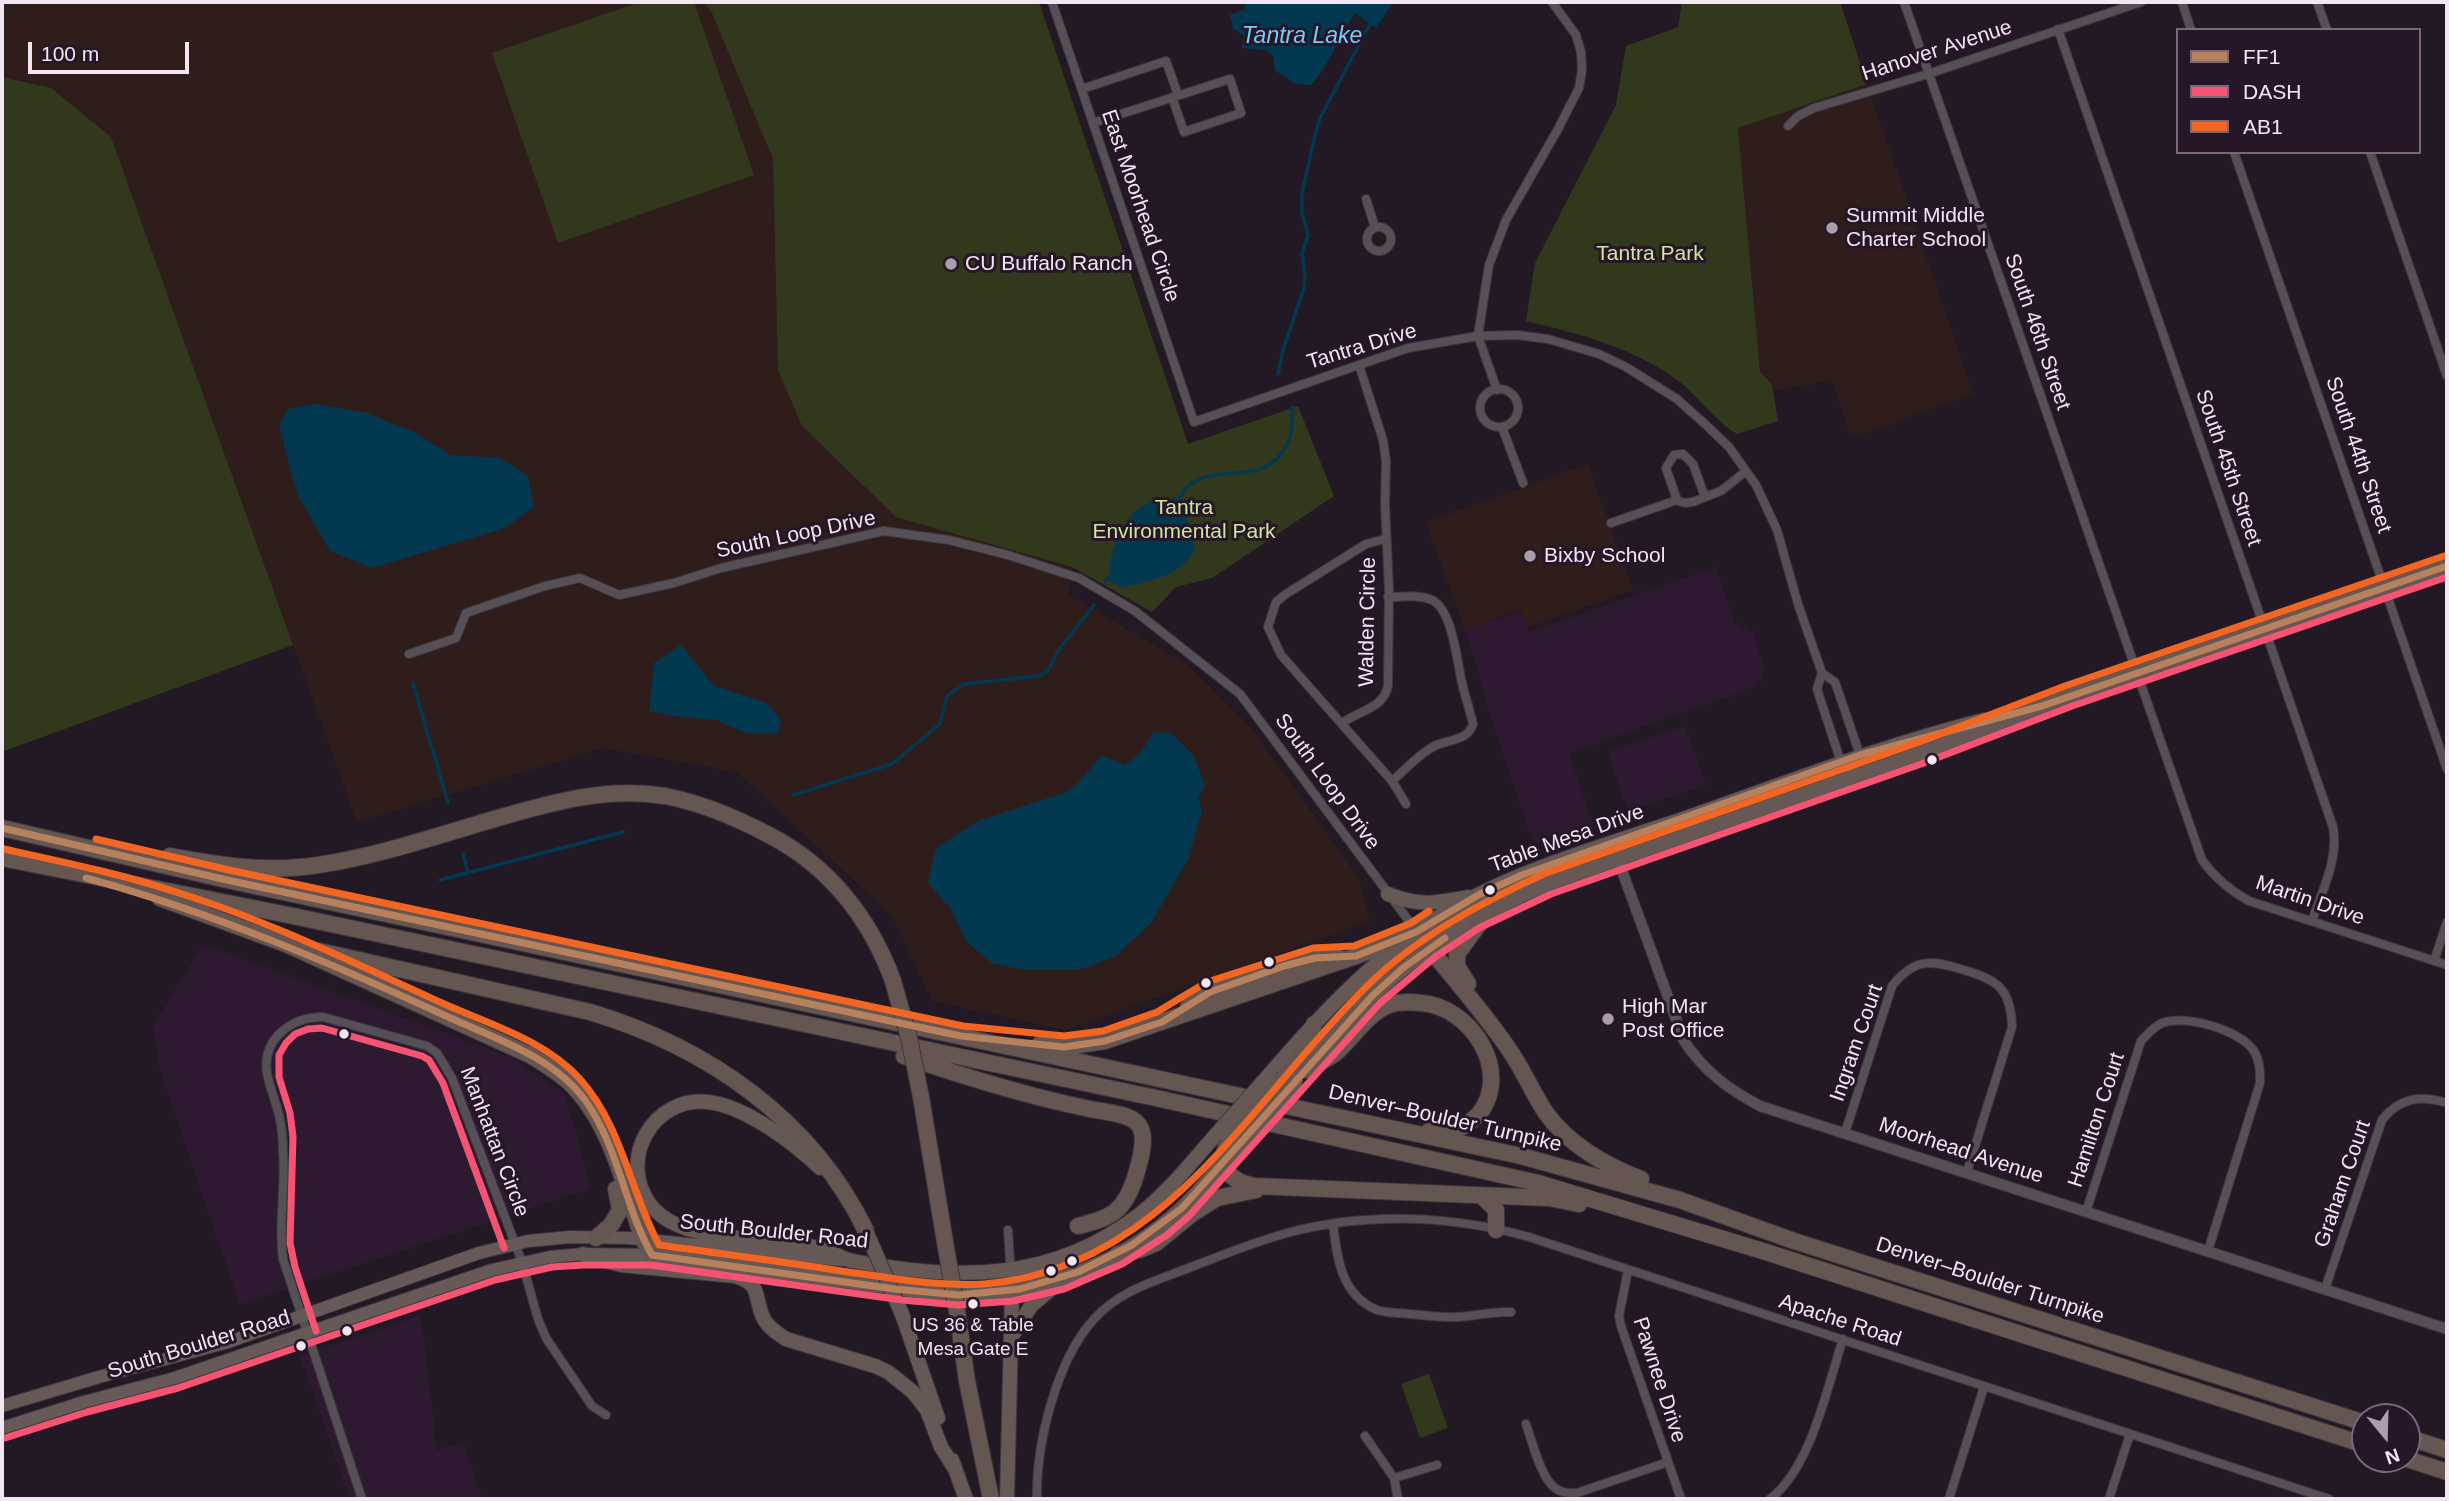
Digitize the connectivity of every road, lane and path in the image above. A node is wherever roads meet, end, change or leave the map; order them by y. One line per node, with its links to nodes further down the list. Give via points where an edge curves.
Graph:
1 (1052, 2): 11 (street, East Moorhead Circle)
2 (1552, 2): 19 (street, via 1576,35 1582,70 1578,88 1498,238)
3 (1904, 2): 10 (street, South 46th Street)
4 (2141, 2): 9 (street, Hanover Avenue)
5 (2182, 2): 7 (street)
6 (2317, 2): 8 (street)
7 (2190, 28)
8 (2326, 28)
9 (2058, 29): 10 (street, Hanover Avenue); 34 (street, South 45th Street)
10 (1928, 74): 14 (street, Hanover Avenue, via 1814,108); 37 (street, South 46th Street)
11 (1082, 89): 12 (street, via 1166,61); 13 (street, East Moorhead Circle)
12 (1175, 96): 12 (street, via 1230,79 1241,113 1184,132); 13 (street)
13 (1093, 123): 23 (street, East Moorhead Circle)
14 (1788, 127)
15 (2235, 154): 32 (street, South 44th Street)
16 (2371, 154): 21 (street)
17 (1366, 199): 18 (street)
18 (1375, 227)
19 (1478, 337): 20 (street, Tantra Drive, via 1408,348); 22 (street); 25 (street, Tantra Drive, via 1548,339 1626,367 1677,399 1729,447)
20 (1359, 365): 23 (street, Tantra Drive); 30 (street, Walden Circle, via 1383,440)
21 (2447, 376)
22 (1497, 390): 24 (street, via 1511,394 1517,408 1514,419); 24 (street, via 1486,395 1480,411 1486,422)
23 (1194, 422)
24 (1502, 427): 26 (street)
25 (1746, 471): 27 (street, via 1721,491); 36 (street, Tantra Drive, via 1777,530)
26 (1524, 483)
27 (1705, 497): 28 (street, via 1682,503); 28 (street, via 1693,464 1682,453 1666,466)
28 (1677, 500): 29 (street)
29 (1611, 523)
30 (1385, 539): 33 (street, Walden Circle); 39 (street, Walden Circle, via 1366,544 1286,594 1276,602 1268,627 1281,655)
31 (2447, 566): 32 (highway, Table Mesa Drive)
32 (2386, 588): 34 (highway, Table Mesa Drive); 42 (street, South 44th Street)
33 (1388, 597): 39 (street, Walden Circle, via 1387,693 1380,702); 44 (street, via 1424,597 1436,602 1443,612 1474,724 1466,735 1432,747)
34 (2265, 628): 37 (highway, Table Mesa Drive); 54 (street, South 45th Street, via 2335,839 2334,856)
35 (409, 654): 51 (street, South Loop Drive, via 456,638 466,613 580,578 620,595 884,531 949,540 1079,578 1135,611 1240,694)
36 (1822, 673): 40 (street, Tantra Drive, via 1835,682); 41 (street, Tantra Drive, via 1817,689)
37 (2137, 673): 38 (highway, Table Mesa Drive); 54 (street, Martin Drive, via 2202,860 2229,890)
38 (2042, 706): 40 (highway, Table Mesa Drive); 43 (highway, Table Mesa Drive)
39 (1342, 723): 44 (street, Walden Circle)
40 (1860, 755): 41 (highway, Table Mesa Drive); 43 (street)
41 (1842, 762): 43 (street, Tantra Drive); 47 (highway, Table Mesa Drive)
42 (2447, 769)
43 (1854, 774): 50 (highway, Table Mesa Drive)
44 (1392, 781): 45 (street, Walden Circle)
45 (1406, 804)
46 (2, 828): 48 (highway, Denver–Boulder Turnpike)
47 (1612, 843): 50 (street, Moorhead Avenue); 52 (highway, Table Mesa Drive)
48 (72, 844): 64 (highway, Denver–Boulder Turnpike); 124 (highway, bridge, via 230,867 288,869 365,856 564,799 624,793 664,796 712,808 780,841 818,868 848,898 880,947 909,1038)
49 (2, 858): 57 (highway, via 155,897); 63 (highway, Denver–Boulder Turnpike)
50 (1618, 859): 53 (highway, Table Mesa Drive, via 1547,884); 68 (street, Moorhead Avenue, via 1676,1023 1696,1058 1714,1078 1751,1101)
51 (1388, 894): 52 (highway, via 1424,904); 56 (street, South Loop Drive)
52 (1480, 894): 56 (highway, Table Mesa Drive)
53 (1488, 912): 58 (highway, Table Mesa Drive); 61 (highway, via 1456,958)
54 (2312, 921): 59 (street, Martin Drive)
55 (2447, 922): 59 (street)
56 (1416, 932): 58 (street, South Loop Drive); 62 (highway, Table Mesa Drive, via 1342,994); 64 (highway, via 1356,956 1315,957 1272,970 1210,992 1162,1022 1105,1041 1064,1047)
57 (286, 944): 69 (highway, via 530,1055 569,1083 591,1108); 82 (highway, via 590,1012 677,1045 744,1086 792,1127 838,1180)
58 (1429, 948): 61 (highway); 65 (highway, Table Mesa Drive)
59 (2434, 961): 60 (street, Martin Drive)
60 (2447, 965)
61 (1485, 1017): 75 (highway, via 1559,1128 1612,1167 1653,1183)
62 (1314, 1024): 65 (highway)
63 (818, 1028): 77 (highway, Denver–Boulder Turnpike, via 1538,1182); 79 (highway, via 997,1087 1134,1120 1143,1137 1130,1194 1117,1212)
64 (961, 1037): 67 (highway, Denver–Boulder Turnpike)
65 (1288, 1076): 67 (highway, via 1332,1056 1390,1005 1428,1003 1454,1013 1474,1031 1486,1055 1491,1081 1486,1103 1475,1118 1457,1129); 70 (highway, bridge)
66 (2447, 1103): 96 (street, Graham Court, via 2414,1098 2399,1104 2382,1120)
67 (1403, 1130): 75 (highway, Denver–Boulder Turnpike, via 1521,1156)
68 (1845, 1133): 72 (street, Moorhead Avenue); 72 (street, Ingram Court, via 1892,986 1900,976 1920,963 1937,961 1989,977 2006,995 2012,1027)
69 (607, 1139): 84 (highway, via 608,1166 620,1210); 85 (highway)
70 (1228, 1141): 71 (highway); 83 (highway)
71 (1224, 1162): 73 (highway, via 1227,1172 1241,1184); 89 (highway, via 1182,1208)
72 (1967, 1172): 76 (street, Moorhead Avenue)
73 (1269, 1188): 74 (highway); 89 (highway, via 1217,1198 1156,1243)
74 (1483, 1197): 77 (highway, via 1549,1198 1625,1215); 81 (highway, via 1496,1210)
75 (1680, 1200): 107 (highway, Denver–Boulder Turnpike)
76 (2086, 1212): 87 (street, Moorhead Avenue); 87 (street, Hamilton Court, via 2141,1041 2162,1023 2190,1020 2241,1038 2255,1052 2260,1066 2260,1083)
77 (1649, 1215): 113 (highway, Denver–Boulder Turnpike)
78 (1333, 1224): 81 (street, Apache Road, via 1418,1219); 98 (street, via 1341,1273 1349,1289 1377,1310 1454,1318); 127 (street, Apache Road, via 1237,1249 1130,1290 1110,1304 1093,1321 1065,1369 1041,1450)
79 (1077, 1226): 83 (highway)
80 (1007, 1230): 94 (street)
81 (1496, 1230): 93 (street, Apache Road)
82 (866, 1231): 91 (highway, via 821,1169 801,1150 736,1111 708,1102 684,1104 665,1112 643,1137 638,1180 650,1205 669,1222 699,1232 820,1248); 119 (highway, bridge, via 902,1314)
83 (1116, 1231): 94 (highway, via 1062,1258)
84 (596, 1238): 85 (main road, South Boulder Road); 86 (main road, South Boulder Road)
85 (643, 1239): 90 (highway); 91 (main road, South Boulder Road)
86 (514, 1244): 92 (street); 99 (main road, South Boulder Road); 99 (street, Manhattan Circle, via 452,1078 437,1053 416,1041 323,1017 296,1021 272,1043 267,1073 281,1121 284,1156 279,1231)
87 (2208, 1251): 96 (street, Moorhead Avenue)
88 (583, 1254): 90 (main road, South Boulder Road); 92 (main road, South Boulder Road); 119 (highway, via 621,1265 735,1276 751,1283 763,1317 776,1333 875,1366 913,1392 927,1410)
89 (1118, 1254): 95 (highway)
90 (652, 1255): 97 (highway, South Boulder Road, via 903,1290 958,1295)
91 (849, 1261): 94 (highway, South Boulder Road, via 975,1273)
92 (522, 1262): 101 (main road, South Boulder Road); 106 (street, via 546,1338 592,1406)
93 (1628, 1270): 102 (street, Apache Road); 116 (street, Pawnee Drive, via 1619,1316)
94 (1011, 1271): 97 (street)
95 (1061, 1279): 97 (highway); 103 (highway, via 1031,1306)
96 (2325, 1289): 100 (street, Moorhead Avenue)
97 (1012, 1291): 103 (highway)
98 (1511, 1312)
99 (301, 1317): 101 (street); 105 (main road, South Boulder Road)
100 (2447, 1329)
101 (306, 1334): 109 (main road, South Boulder Road); 122 (street)
102 (1843, 1339): 104 (street, Apache Road); 130 (street, via 1805,1454 1790,1482)
103 (1011, 1340): 110 (highway)
104 (1984, 1387): 111 (street, Apache Road); 131 (street)
105 (2, 1406)
106 (606, 1415)
107 (2351, 1419)
108 (1526, 1424): 116 (street, via 1547,1478 1565,1493)
109 (2, 1428)
110 (1010, 1434): 125 (highway); 126 (highway)
111 (2130, 1434): 132 (street); 133 (street, Apache Road)
112 (1365, 1436): 121 (street)
113 (2351, 1441)
114 (2421, 1442): 115 (highway)
115 (2447, 1450)
116 (1668, 1462): 129 (street, Pawnee Drive)
117 (2421, 1464): 120 (highway)
118 (1437, 1465): 121 (street)
119 (955, 1469): 123 (highway)
120 (2447, 1472)
121 (1394, 1478): 128 (street)
122 (362, 1499)
123 (966, 1499)
124 (991, 1499)
125 (1007, 1499)
126 (1015, 1499)
127 (1037, 1499)
128 (1398, 1499)
129 (1681, 1499)
130 (1770, 1499)
131 (1949, 1499)
132 (2109, 1499)
133 (2329, 1499)

